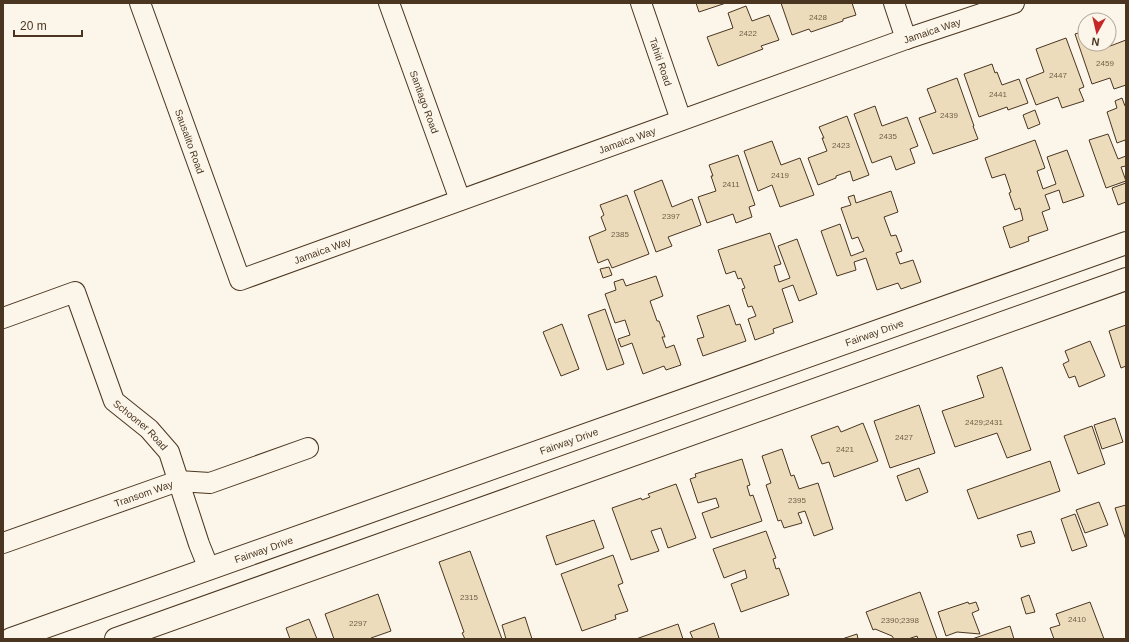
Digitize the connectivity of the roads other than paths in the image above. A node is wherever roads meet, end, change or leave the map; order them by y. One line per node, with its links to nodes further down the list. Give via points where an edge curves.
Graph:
1 (140, 3): 11 (street, Sausalito Road)
2 (389, 3): 8 (street, Santiago Road)
3 (641, 3): 7 (street, Tahiti Road)
4 (894, 3): 6 (street)
5 (1014, 3): 6 (street, Jamaica Way)
6 (906, 38): 7 (street, Jamaica Way)
7 (681, 120): 8 (street, Jamaica Way)
8 (460, 200): 11 (street, Jamaica Way)
9 (1126, 243): 12 (street, Fairway Drive)
10 (1126, 279): 14 (street)
11 (240, 280)
12 (927, 314): 14 (street); 18 (street, Fairway Drive)
13 (3, 318): 16 (street, Schooner Road, via 75,292 114,401 149,429 169,452)
14 (938, 346): 19 (street)
15 (308, 448): 16 (street, Transom Way, via 210,483)
16 (178, 481): 17 (street, Transom Way); 18 (street, Schooner Road)
17 (3, 543)
18 (209, 569): 19 (street, Schooner Road); 20 (street, Fairway Drive)
19 (221, 602): 21 (street)
20 (11, 639)
21 (116, 639)

